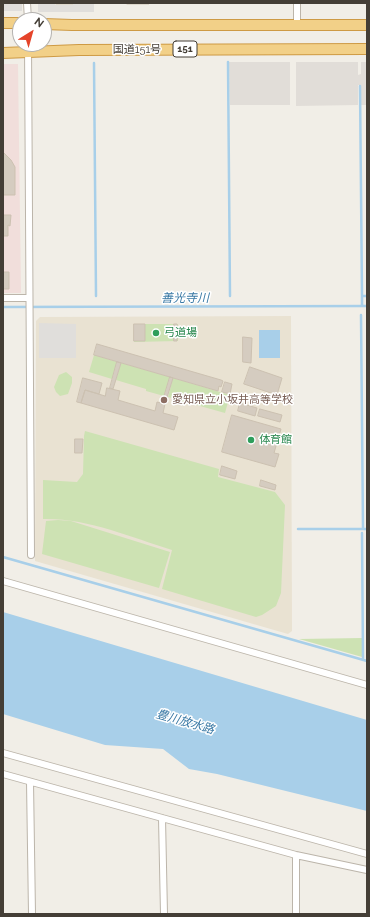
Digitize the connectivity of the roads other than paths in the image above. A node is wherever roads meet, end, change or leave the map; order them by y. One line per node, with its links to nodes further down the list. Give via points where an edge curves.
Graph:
1 (297, 3): 3 (street)
2 (52, 25): 3 (highway, 151)
3 (297, 25): 4 (highway, 151)
4 (367, 25)
5 (52, 49): 6 (highway, 国道151号 / 151)
6 (367, 49)
7 (28, 52): 9 (street)
8 (3, 298): 9 (street)
9 (28, 301): 10 (street)
10 (31, 555)
11 (3, 581): 12 (street)
12 (367, 685)
13 (3, 753): 17 (street)
14 (3, 774): 15 (street)
15 (30, 782): 16 (street); 20 (street)
16 (162, 818): 18 (street); 21 (street)
17 (367, 854)
18 (296, 855): 19 (street); 22 (street)
19 (367, 870)
20 (32, 914)
21 (164, 914)
22 (296, 914)

